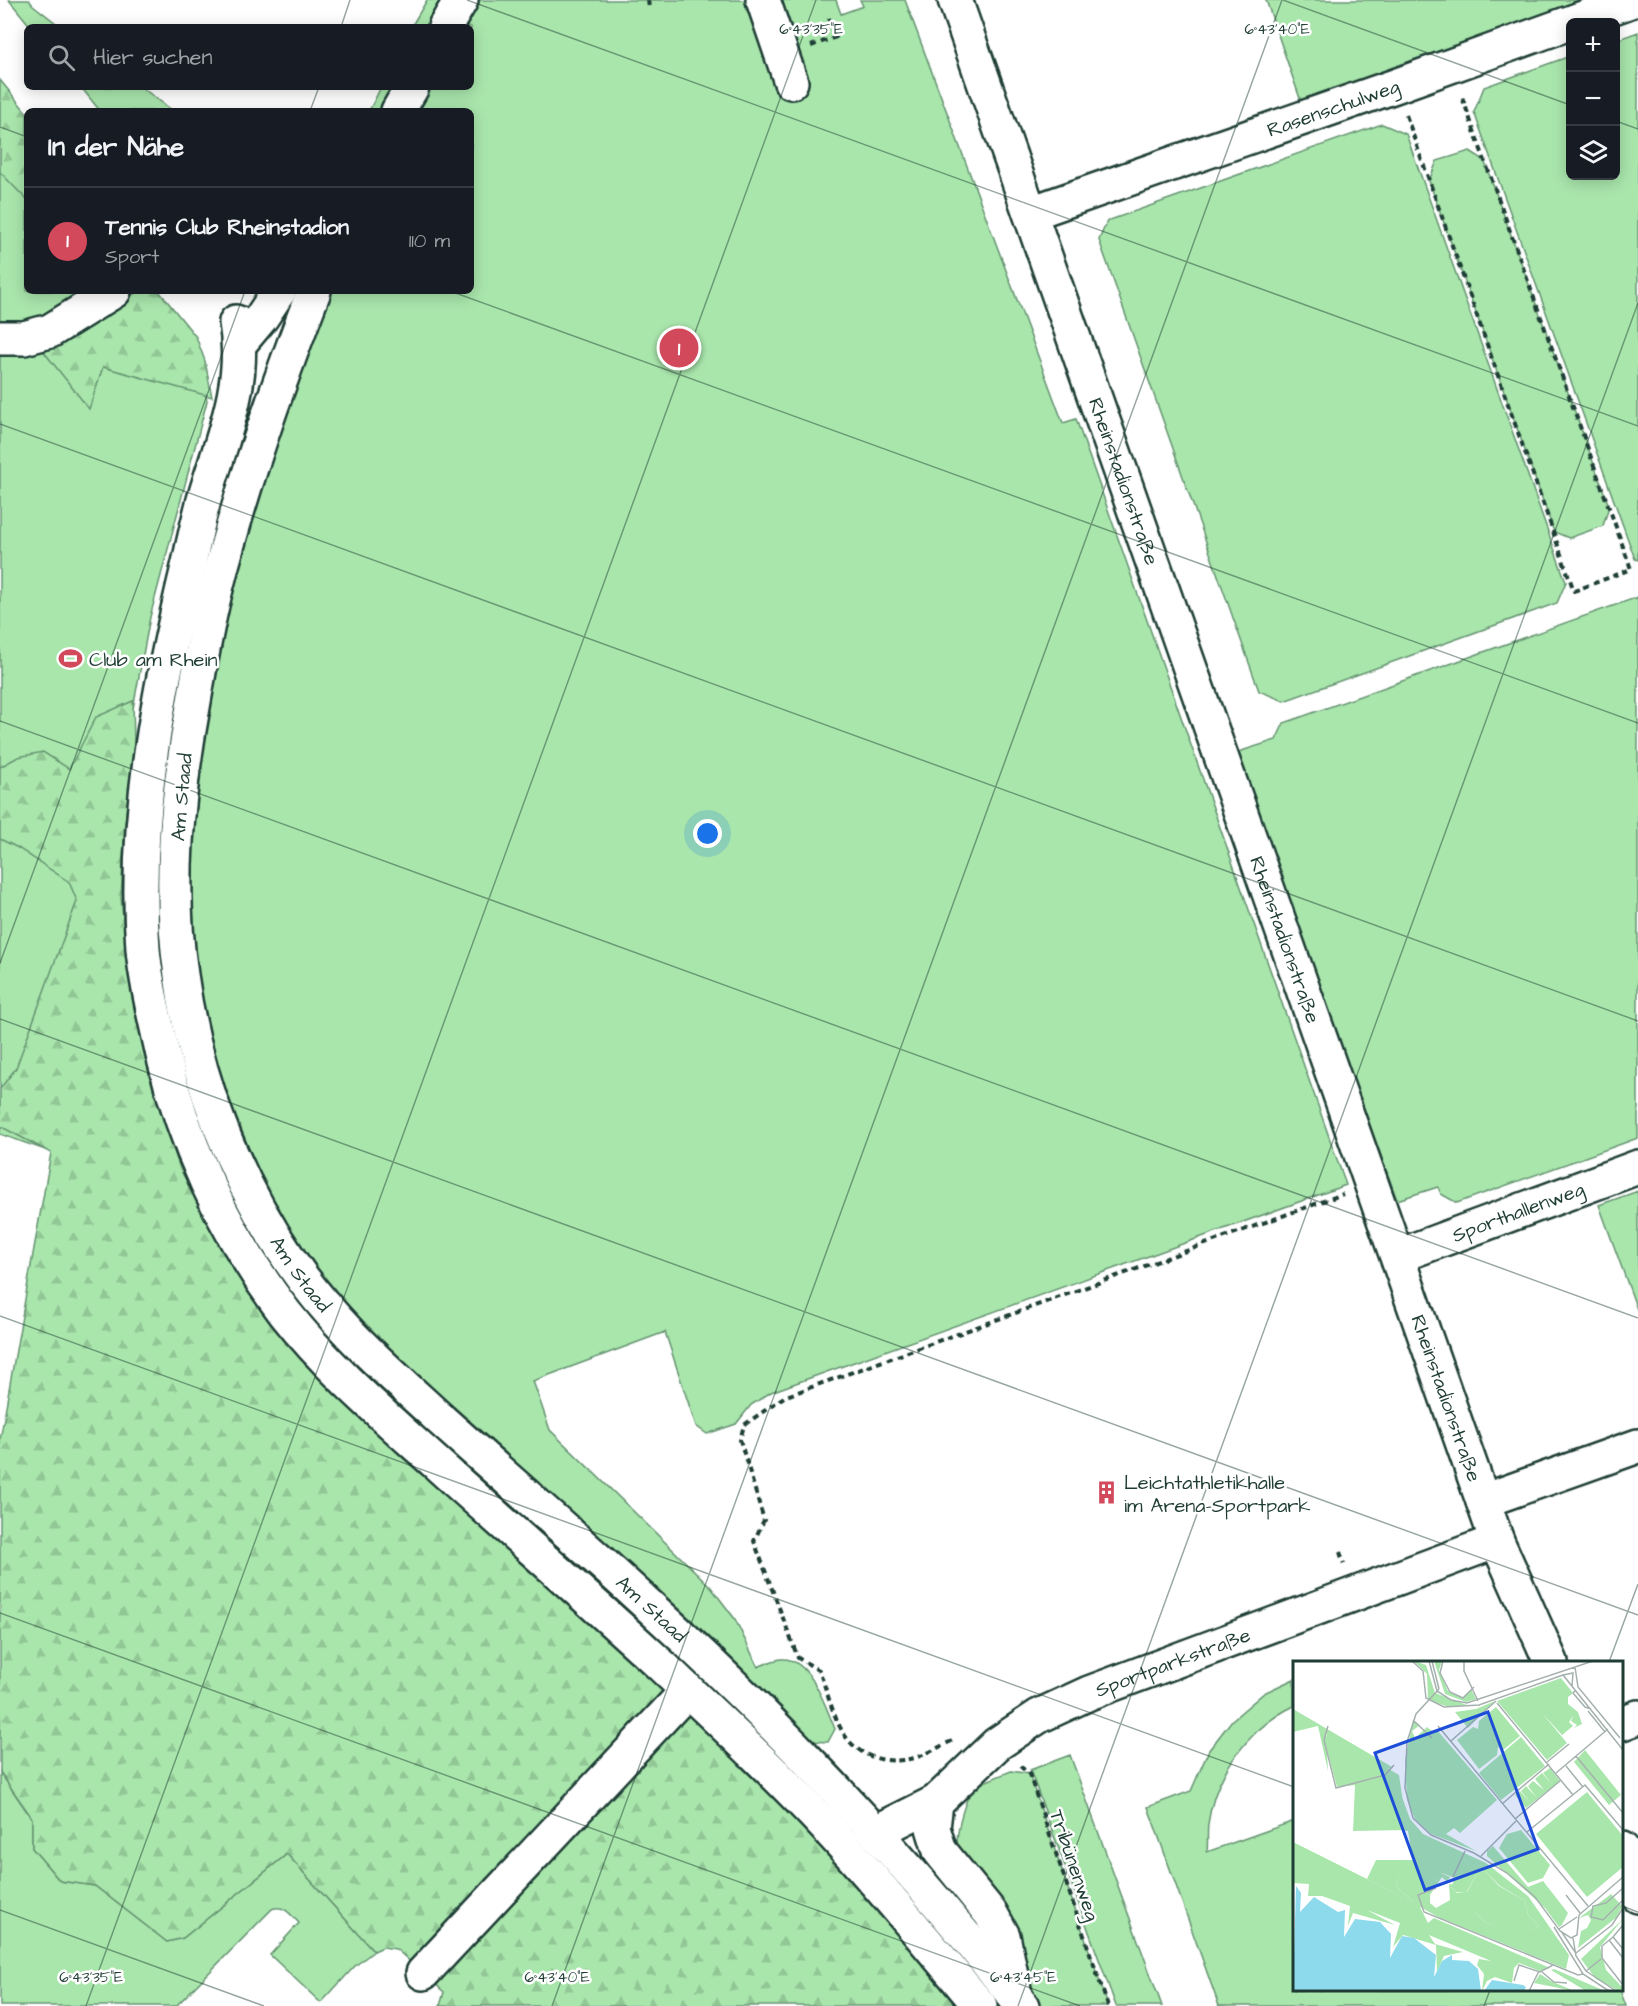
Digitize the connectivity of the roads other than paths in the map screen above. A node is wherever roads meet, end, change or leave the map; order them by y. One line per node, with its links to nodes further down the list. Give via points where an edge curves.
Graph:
1 (461, 0): 5 (street)
2 (763, 0): 6 (street)
3 (955, 0): 9 (street, Rheinstadionstraße)
4 (1634, 0): 9 (street, Rasenschulweg)
5 (447, 24)
6 (787, 69)
7 (410, 90): 8 (street)
8 (400, 108)
9 (1031, 213): 17 (street, Rheinstadionstraße)
10 (109, 294): 13 (street, via 50,331 24,338)
11 (277, 294): 14 (street, Am Staad, via 261,318 238,333)
12 (313, 294): 15 (street, Am Staad)
13 (0, 338)
14 (236, 390): 15 (street); 22 (street, Am Staad, via 176,616 160,696 144,822 143,954 163,1060 180,1117 221,1212 247,1257 319,1352 370,1403)
15 (273, 399): 26 (street, Am Staad, via 215,590 183,765 177,830 175,918 180,973 197,1056 234,1160 291,1263 335,1320 651,1607 798,1748)
16 (1638, 1167): 17 (street, Sporthallenweg)
17 (1398, 1256): 19 (street, Rheinstadionstraße)
18 (1638, 1446): 19 (street)
19 (1483, 1501): 20 (street, Rheinstadionstraße)
20 (1497, 1541): 21 (street, Rheinstadionstraße); 25 (street, Sportparkstraße, via 1089,1693 1039,1716 997,1744)
21 (1551, 1661)
22 (688, 1690): 29 (street); 31 (street, Am Staad, via 828,1829)
23 (1638, 1717): 24 (street)
24 (1623, 1723)
25 (936, 1802): 26 (street, Sportparkstraße); 30 (street, via 933,1828 940,1851 991,1914 1003,1936)
26 (876, 1832): 30 (street, Am Staad)
27 (1623, 1852): 28 (street)
28 (1638, 1896)
29 (423, 1973)
30 (1019, 2002)
31 (980, 2006)

